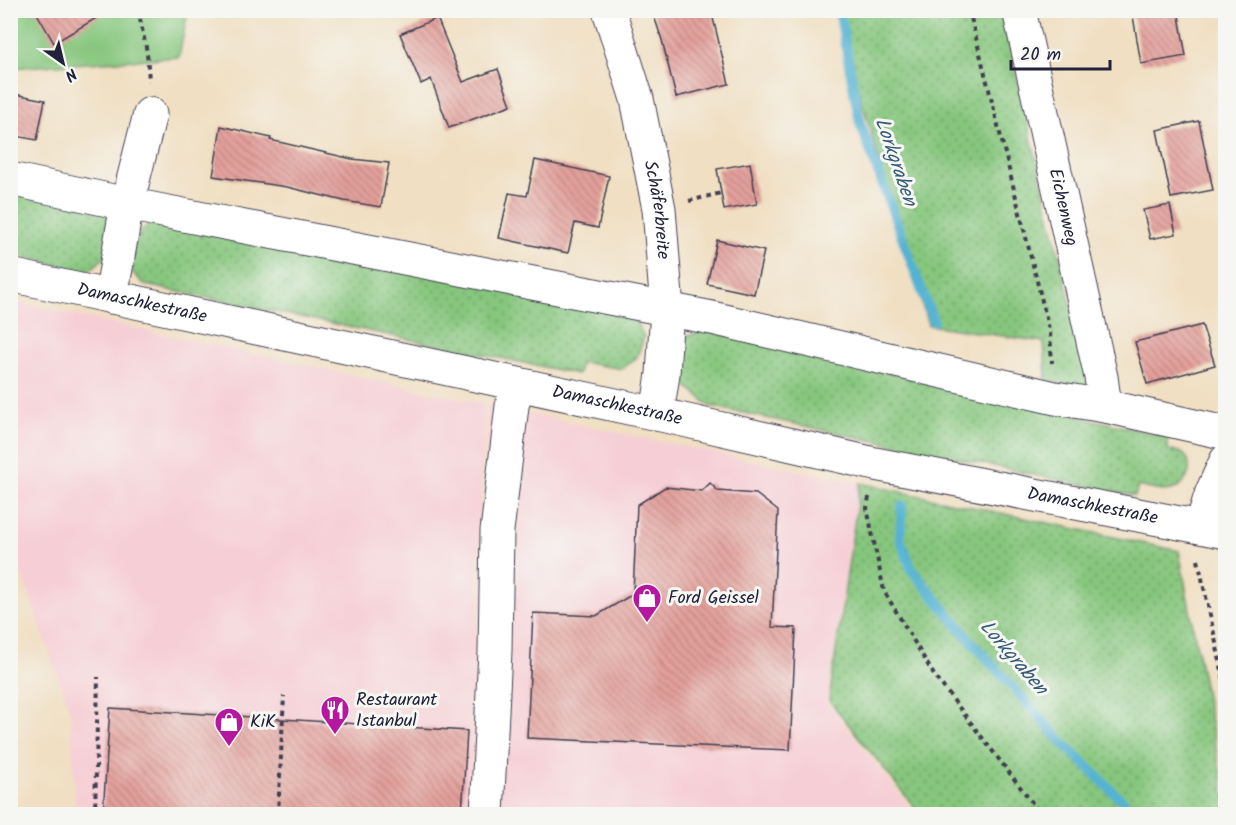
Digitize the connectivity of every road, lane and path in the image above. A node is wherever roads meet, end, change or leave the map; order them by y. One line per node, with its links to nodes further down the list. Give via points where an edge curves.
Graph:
1 (138, 10): 5 (path, via 147,52)
2 (609, 10): 10 (street, Schäferbreite, via 637,99 659,209)
3 (969, 10): 12 (path, via 1050,333)
4 (1019, 10): 13 (street, Eichenweg)
5 (150, 114): 7 (street)
6 (10, 179): 7 (street)
7 (128, 204): 9 (street); 10 (street)
8 (10, 275): 9 (street, Damaschkestraße)
9 (113, 282): 11 (street, Damaschkestraße)
10 (668, 309): 12 (street); 14 (street, Schäferbreite)
11 (518, 384): 14 (street, Damaschkestraße); 24 (street, via 497,531)
12 (1055, 398): 13 (street)
13 (1105, 406): 15 (street)
14 (657, 414): 17 (street, Damaschkestraße)
15 (1226, 434)
16 (1226, 461): 18 (street, via 1212,492)
17 (875, 464): 18 (street, Damaschkestraße); 25 (path, via 867,508 884,591 934,675)
18 (1207, 536): 20 (path)
19 (98, 677): 22 (path)
20 (1226, 689)
21 (284, 696): 23 (path)
22 (95, 814)
23 (278, 814)
24 (487, 814)
25 (1041, 814)

